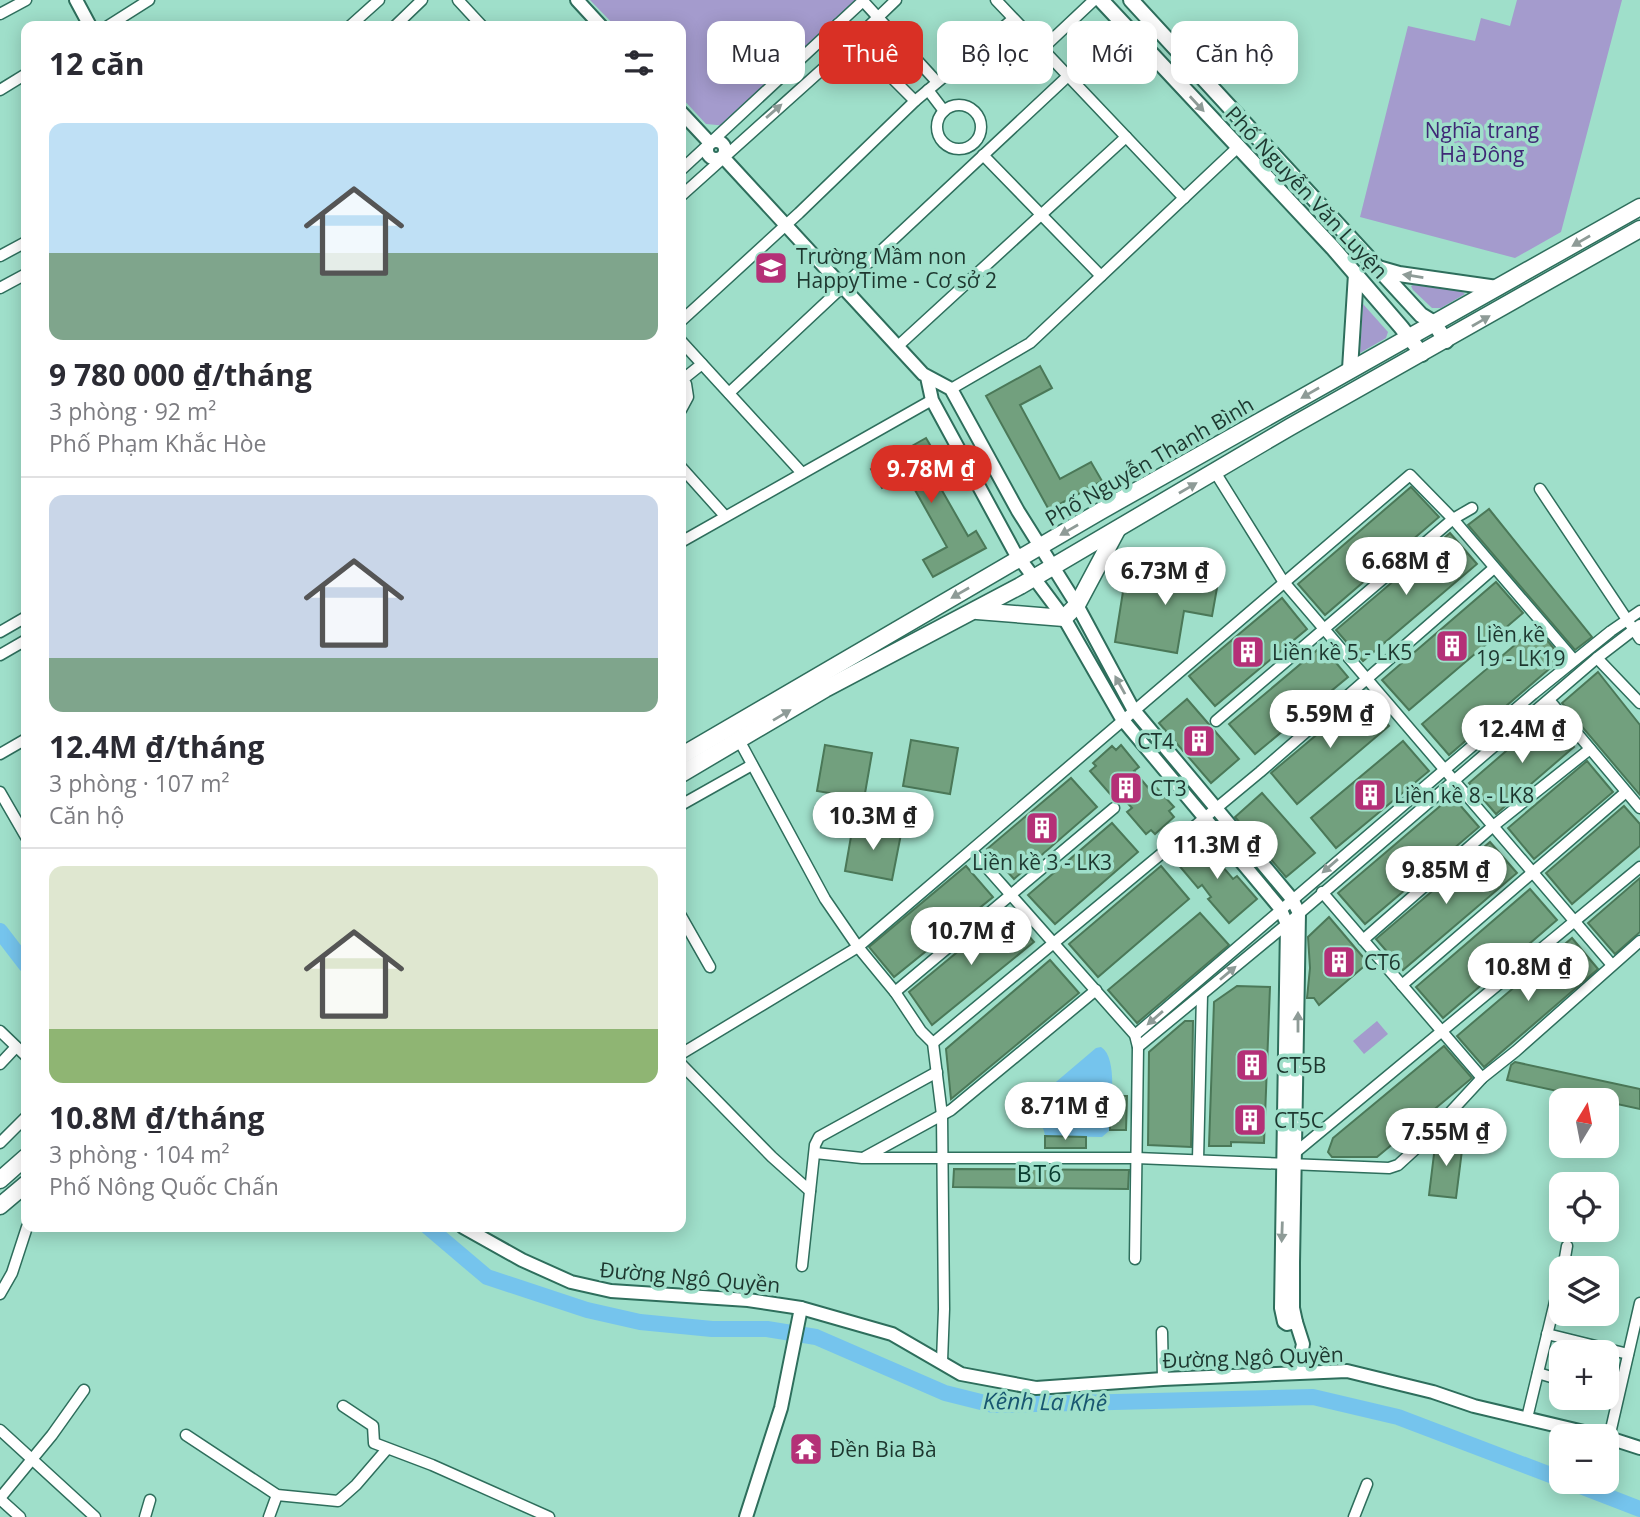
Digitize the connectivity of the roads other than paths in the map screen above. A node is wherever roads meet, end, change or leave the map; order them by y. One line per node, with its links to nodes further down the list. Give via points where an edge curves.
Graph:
1 (26, 0): 14 (street)
2 (76, 0): 17 (street)
3 (149, 0): 18 (street)
4 (379, 0): 19 (street)
5 (422, 0): 20 (street)
6 (458, 0): 21 (street)
7 (577, 0): 22 (street)
8 (896, 0): 15 (street)
9 (996, 0): 16 (street)
10 (1094, 0): 26 (street)
11 (1101, 0): 43 (main road, Phố Nguyễn Văn Luyện, one-way to 43)
12 (1131, 0): 55 (main road, Phố Nguyễn Văn Luyện)
13 (863, 1): 15 (street); 23 (street)
14 (0, 15)
15 (878, 16): 24 (street); 33 (street)
16 (1013, 19): 25 (street)
17 (87, 21)
18 (116, 21)
19 (356, 21)
20 (400, 21)
21 (477, 21)
22 (596, 21)
23 (841, 21)
24 (873, 21)
25 (1011, 21)
26 (1053, 39)
27 (819, 42): 42 (street)
28 (1053, 60): 30 (street)
29 (819, 70): 45 (street, one-way to 29)
30 (1067, 75)
31 (21, 77): 36 (street)
32 (1067, 77): 44 (street)
33 (937, 82): 37 (street)
34 (899, 84): 38 (street)
35 (1076, 84): 41 (street)
36 (0, 89)
37 (928, 90): 38 (street); 39 (street)
38 (915, 101): 51 (street)
39 (944, 111): 39 (street, via 937,123 939,137 949,147 963,149 975,143 982,131 980,117 970,107 956,105)
40 (686, 117): 42 (street)
41 (1126, 137): 48 (street); 50 (street)
42 (710, 143): 45 (street, via 709,156); 46 (street)
43 (1237, 148): 48 (street); 56 (main road, Phố Nguyễn Văn Luyện)
44 (983, 155): 50 (street); 59 (street)
45 (723, 157): 47 (street); 51 (street)
46 (686, 165)
47 (686, 191)
48 (1184, 198): 57 (street)
49 (1640, 207): 61 (main road, Phố Nguyễn Thanh Bình, one-way to 61)
50 (1039, 215): 57 (street); 67 (street)
51 (786, 225): 59 (street); 62 (street)
52 (1640, 229): 65 (main road, Phố Nguyễn Thanh Bình, one-way to 52)
53 (21, 245): 54 (street)
54 (0, 256)
55 (1378, 267): 61 (main road, one-way to 55); 63 (main road, Phố Nguyễn Văn Luyện, via 1421,315)
56 (1356, 274): 64 (main road, Phố Nguyễn Văn Luyện); 70 (main road)
57 (1101, 276): 73 (street, via 1030,343)
58 (21, 277): 60 (street)
59 (842, 286): 67 (street); 74 (street)
60 (0, 288)
61 (1497, 288): 63 (main road, Phố Nguyễn Thanh Bình)
62 (686, 316)
63 (1434, 323): 64 (main road, Phố Nguyễn Thanh Bình); 65 (main road, Phố Nguyễn Văn Luyện)
64 (1409, 336): 68 (main road, Phố Nguyễn Văn Luyện); 70 (main road, Phố Nguyễn Thanh Bình)
65 (1446, 341): 68 (main road, Phố Nguyễn Thanh Bình)
66 (686, 346): 69 (street)
67 (898, 346): 72 (street)
68 (1422, 354): 76 (main road, Phố Nguyễn Thanh Bình)
69 (702, 364): 71 (street); 74 (street)
70 (1350, 369): 85 (main road, Phố Nguyễn Thanh Bình, one-way to 85)
71 (686, 375)
72 (927, 377): 73 (street); 75 (street)
73 (951, 388): 75 (street); 85 (street)
74 (729, 393): 78 (street)
75 (932, 400): 78 (street); 86 (street)
76 (1214, 472): 83 (main road, Phố Nguyễn Thanh Bình, one-way to 76); 90 (street)
77 (686, 473): 81 (street)
78 (802, 473): 81 (street)
79 (1540, 489): 95 (street)
80 (1472, 508): 82 (street)
81 (725, 516): 84 (street)
82 (1453, 519): 88 (street); 90 (street, via 1410,475); 98 (street)
83 (1118, 528): 87 (main road, Phố Nguyễn Thanh Bình); 91 (main road)
84 (686, 538)
85 (1040, 548): 86 (main road, Phố Nguyễn Thanh Bình); 87 (street)
86 (1020, 560): 89 (street); 114 (main road, Phố Nguyễn Thanh Bình, one-way to 114)
87 (1052, 567): 89 (main road, Phố Nguyễn Thanh Bình); 91 (street)
88 (1494, 568): 104 (street); 105 (street)
89 (1033, 577): 92 (main road, Phố Nguyễn Thanh Bình); 94 (street)
90 (1283, 581): 98 (street); 108 (street)
91 (1077, 605): 94 (main road); 108 (street, one-way to 91)
92 (972, 611): 94 (main road); 111 (main road, Phố Nguyễn Thanh Bình, one-way to 92)
93 (1640, 611): 95 (street)
94 (1063, 618): 109 (street)
95 (1627, 618): 97 (street); 104 (street)
96 (21, 620): 99 (street)
97 (1637, 626): 100 (street); 103 (street)
98 (1322, 629): 105 (street); 110 (street)
99 (0, 632)
100 (1640, 639)
101 (21, 643): 102 (street)
102 (0, 655)
103 (1597, 657): 106 (street); 107 (street)
104 (1574, 660): 117 (street)
105 (1366, 679): 117 (street); 123 (street)
106 (1549, 700): 113 (street); 119 (street)
107 (1640, 703)
108 (1133, 709): 109 (street); 123 (street)
109 (1122, 719): 126 (street); 129 (street)
110 (1216, 721)
111 (739, 740): 116 (street); 118 (main road, Phố Nguyễn Thanh Bình)
112 (21, 742): 115 (street)
113 (1590, 749): 121 (street); 128 (street)
114 (686, 752)
115 (0, 754)
116 (752, 765): 122 (street); 143 (street, via 825,899)
117 (1445, 770): 119 (street); 134 (street, one-way to 134)
118 (686, 771)
119 (1455, 781): 128 (street); 132 (street)
120 (0, 792): 127 (street)
121 (1626, 793): 125 (street); 131 (street)
122 (686, 802)
123 (1215, 807): 126 (street); 134 (street)
124 (1114, 808): 133 (street)
125 (1640, 808)
126 (1205, 817): 135 (street); 142 (street)
127 (21, 827)
128 (1492, 827): 131 (street); 140 (street)
129 (972, 851): 133 (street); 143 (street)
130 (1640, 867): 137 (street)
131 (1533, 873): 137 (street); 146 (street)
132 (1322, 892): 136 (street); 140 (street)
133 (1010, 893): 142 (street); 148 (street)
134 (1292, 899): 135 (street); 136 (street)
135 (1280, 908): 138 (street); 152 (street, one-way to 152)
136 (1299, 914): 138 (street); 170 (street, one-way to 136)
137 (1575, 922): 144 (street); 151 (street)
138 (1287, 924): 149 (street, one-way to 138); 170 (street)
139 (686, 925): 145 (street)
140 (1363, 940): 146 (street)
141 (1640, 942): 144 (street)
142 (1055, 943): 147 (street); 153 (street)
143 (858, 947): 148 (street); 156 (street)
144 (1612, 965): 161 (street)
145 (710, 967)
146 (1402, 985): 151 (street)
147 (1096, 990): 152 (street); 162 (street)
148 (895, 992): 153 (street)
149 (1202, 995): 155 (street); 169 (street)
150 (0, 1031): 154 (street)
151 (1441, 1031): 161 (street); 170 (street)
152 (1135, 1035): 155 (street)
153 (933, 1043): 160 (street)
154 (16, 1047): 157 (street); 158 (street)
155 (1138, 1047): 167 (street)
156 (686, 1051)
157 (21, 1052)
158 (0, 1064)
159 (686, 1069): 174 (street)
160 (937, 1072): 162 (street); 165 (street, via 818,1137)
161 (1482, 1078): 170 (street, via 1398,1165)
162 (942, 1115): 166 (street); 168 (street)
163 (21, 1122): 164 (street)
164 (0, 1143)
165 (815, 1153): 166 (street); 174 (street)
166 (862, 1158): 168 (street)
167 (1136, 1158): 168 (street); 169 (street); 180 (street)
168 (941, 1159): 189 (street)
169 (1198, 1160): 170 (street)
170 (1292, 1160): 190 (street, via 1293,1308 1303,1344)
171 (21, 1161): 172 (main road)
172 (0, 1180)
173 (21, 1190): 175 (main road)
174 (810, 1191): 181 (street)
175 (0, 1206)
176 (25, 1232): 182 (street)
177 (472, 1232): 184 (street, Đường Ngô Quyền, via 552,1275 591,1288 748,1300)
178 (1567, 1246): 179 (street)
179 (1565, 1256)
180 (1135, 1259)
181 (802, 1266)
182 (0, 1294)
183 (1640, 1303): 188 (street)
184 (799, 1314): 189 (street, Đường Ngô Quyền, via 891,1334); 214 (street, via 781,1408)
185 (1549, 1326): 187 (street)
186 (1162, 1332): 193 (street)
187 (1547, 1334): 188 (street); 191 (street)
188 (1628, 1354): 195 (street)
189 (942, 1362): 193 (street, Đường Ngô Quyền, via 961,1374 1036,1388)
190 (1297, 1373): 193 (street, Đường Ngô Quyền); 197 (street, Đường Ngô Quyền, via 1352,1372)
191 (1538, 1373): 192 (street); 197 (street)
192 (1549, 1376)
193 (1163, 1379)
194 (84, 1390): 204 (street)
195 (1619, 1394)
196 (343, 1406): 203 (street, via 373,1426 374,1443)
197 (1527, 1418): 198 (street, Đường Ngô Quyền)
198 (1552, 1424)
199 (0, 1430): 204 (street)
200 (187, 1435): 206 (street)
201 (1619, 1441): 202 (street, Đường Ngô Quyền)
202 (1640, 1448)
203 (387, 1449): 206 (street, via 338,1501); 213 (street)
204 (33, 1460): 207 (street); 210 (street)
205 (1367, 1484): 215 (street)
206 (277, 1494): 212 (street)
207 (0, 1499): 209 (street)
208 (150, 1500): 211 (street)
209 (20, 1517)
210 (95, 1517)
211 (145, 1517)
212 (269, 1517)
213 (549, 1517)
214 (746, 1517)
215 (1354, 1517)

